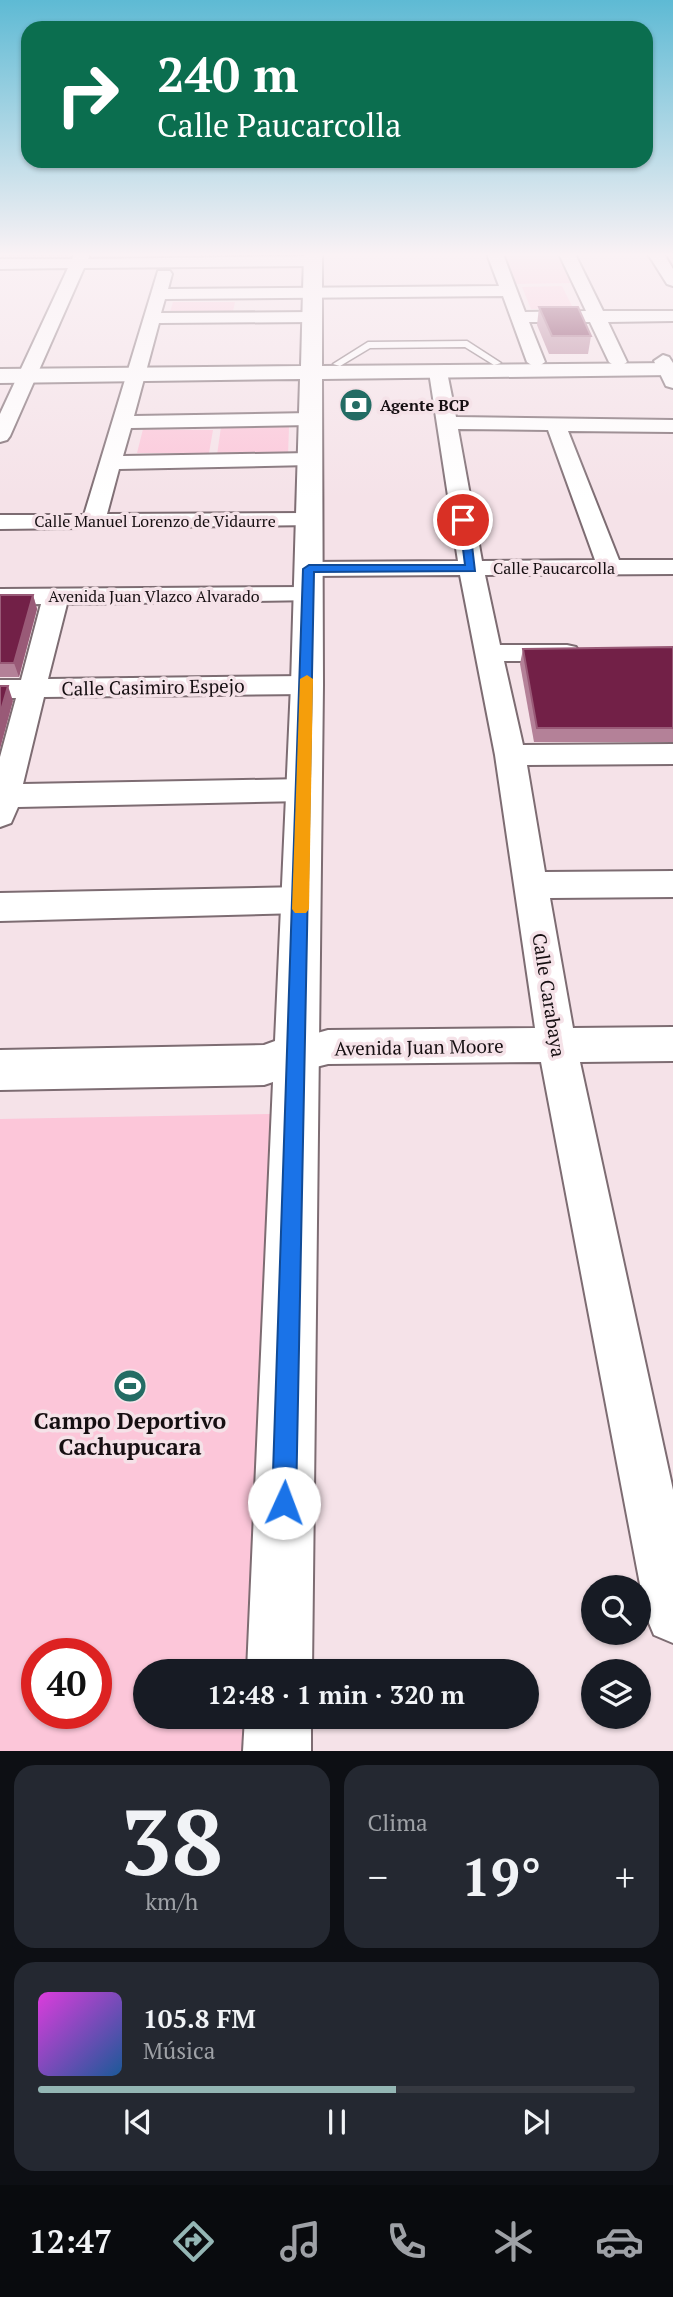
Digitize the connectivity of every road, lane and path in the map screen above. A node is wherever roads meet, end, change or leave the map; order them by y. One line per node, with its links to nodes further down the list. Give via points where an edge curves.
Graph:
1 (45, 336): 12 (street)
2 (147, 336): 11 (street)
3 (316, 336): 9 (street)
4 (526, 336): 6 (street)
5 (607, 336): 7 (street)
6 (536, 362): 7 (street); 9 (street)
7 (618, 362): 10 (street)
8 (0, 366): 12 (street)
9 (320, 367): 11 (street); 13 (street); 15 (street)
10 (670, 369): 13 (street)
11 (137, 370): 12 (street); 16 (street)
12 (29, 371): 14 (street); 20 (street)
13 (438, 372): 17 (street, Calle Carabaya)
14 (0, 376)
15 (311, 419): 16 (street); 21 (street)
16 (122, 422): 22 (street)
17 (447, 423): 18 (street); 28 (street, Calle Carabaya)
18 (556, 425): 19 (street); 26 (street)
19 (673, 426)
20 (0, 436)
21 (310, 459): 22 (street); 23 (street)
22 (111, 463): 24 (street)
23 (309, 520): 24 (street, Calle Manuel Lorenzo de Vidaurre); 29 (street)
24 (94, 521): 25 (street, Calle Manuel Lorenzo de Vidaurre)
25 (0, 522)
26 (610, 567): 27 (street, Calle Paucarcolla); 28 (street, Calle Paucarcolla)
27 (673, 567)
28 (471, 568): 29 (street, Calle Paucarcolla); 32 (street, Calle Carabaya)
29 (308, 582): 30 (street, Avenida Juan Vlazco Alvarado); 34 (street)
30 (56, 596): 31 (street, Avenida Juan Vlazco Alvarado); 36 (street)
31 (0, 597)
32 (489, 653): 33 (street); 38 (street, Calle Carabaya)
33 (593, 653)
34 (307, 685): 36 (street, Calle Casimiro Espejo); 39 (street)
35 (0, 689): 36 (street, Calle Casimiro Espejo)
36 (33, 689): 40 (street)
37 (673, 754): 38 (street)
38 (510, 755): 42 (street, Calle Carabaya)
39 (304, 790): 40 (street); 43 (street)
40 (3, 806)
41 (673, 884): 42 (street)
42 (531, 885): 46 (street, Calle Carabaya)
43 (301, 900): 44 (street); 47 (street)
44 (0, 907)
45 (673, 1044): 46 (street, Avenida Juan Moore)
46 (557, 1045): 47 (street, Avenida Juan Moore, via 328,1047); 49 (street, Calle Carabaya)
47 (296, 1055): 48 (street, Avenida Juan Moore, via 264,1065); 50 (street)
48 (0, 1070)
49 (673, 1616)
50 (279, 1659)
51 (278, 1729): 52 (street)
52 (277, 1751)

